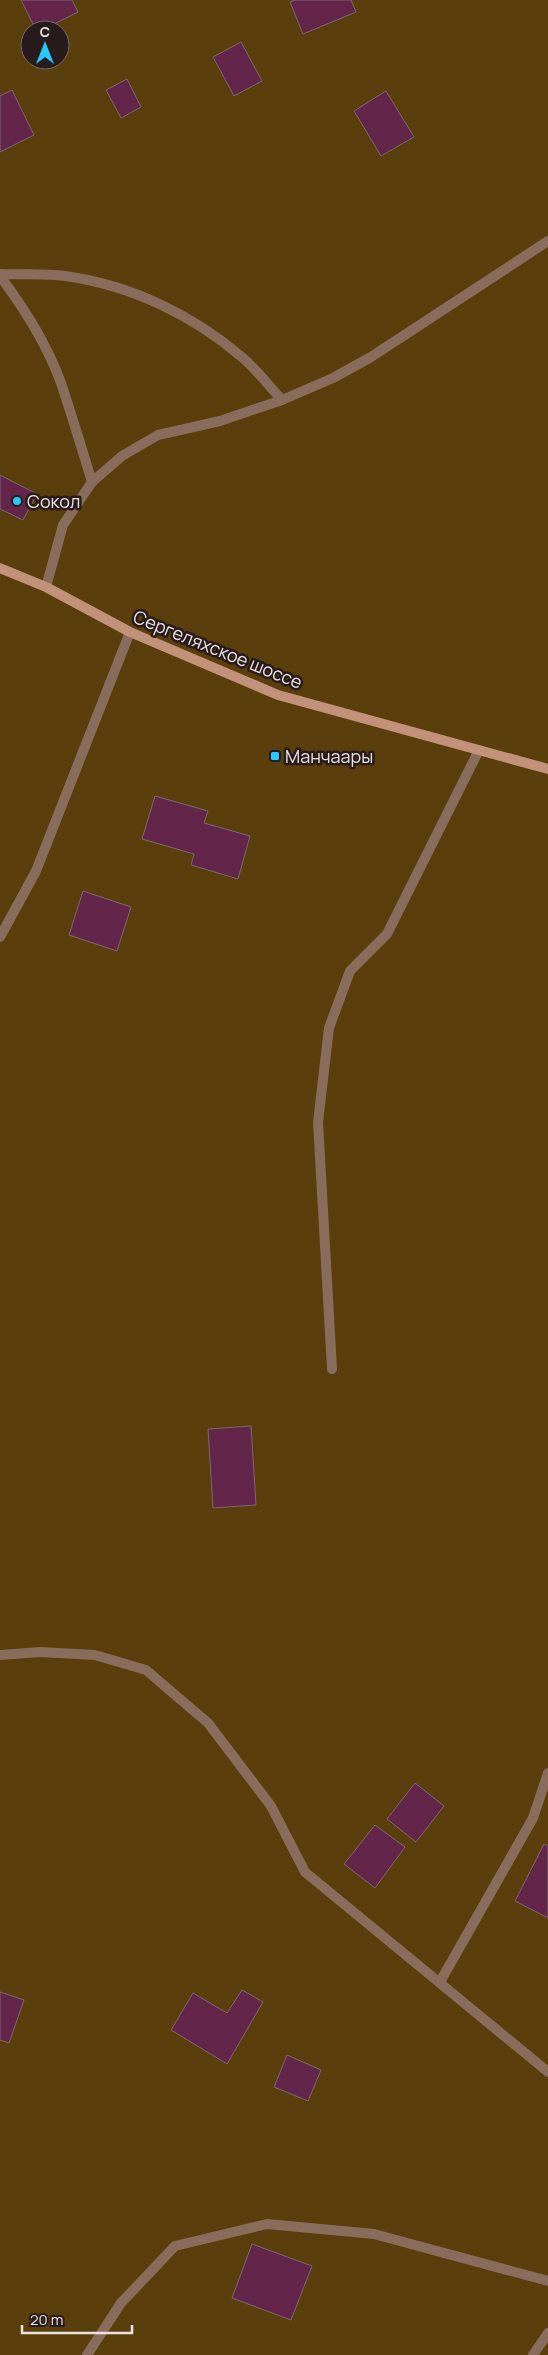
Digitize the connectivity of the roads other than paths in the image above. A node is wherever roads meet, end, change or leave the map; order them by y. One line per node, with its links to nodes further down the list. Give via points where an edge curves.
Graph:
1 (548, 240): 3 (street, via 371,357)
2 (0, 275): 3 (street, via 65,276 129,291 172,309 206,329 244,359); 4 (street, via 22,308 56,373)
3 (282, 400): 4 (street, via 158,435 122,456)
4 (92, 482): 6 (street, via 64,525)
5 (0, 568): 6 (main road, Сергеляхское шоссе)
6 (46, 587): 7 (main road, Сергеляхское шоссе)
7 (130, 632): 8 (main road, Сергеляхское шоссе, via 278,695); 10 (street, via 36,871)
8 (479, 750): 9 (main road, Сергеляхское шоссе); 11 (street, via 387,934 350,972 328,1028 318,1122)
9 (548, 769)
10 (0, 937)
11 (332, 1369)
12 (0, 1655): 14 (street, via 40,1652 95,1655 146,1670 208,1723 271,1806 305,1872)
13 (548, 1773): 14 (street, via 533,1818)
14 (440, 1982): 15 (street)
15 (548, 2072)
16 (548, 2281): 18 (street, via 374,2234 267,2224 175,2246 121,2302)
17 (548, 2333): 19 (street)
18 (87, 2355)
19 (533, 2355)

